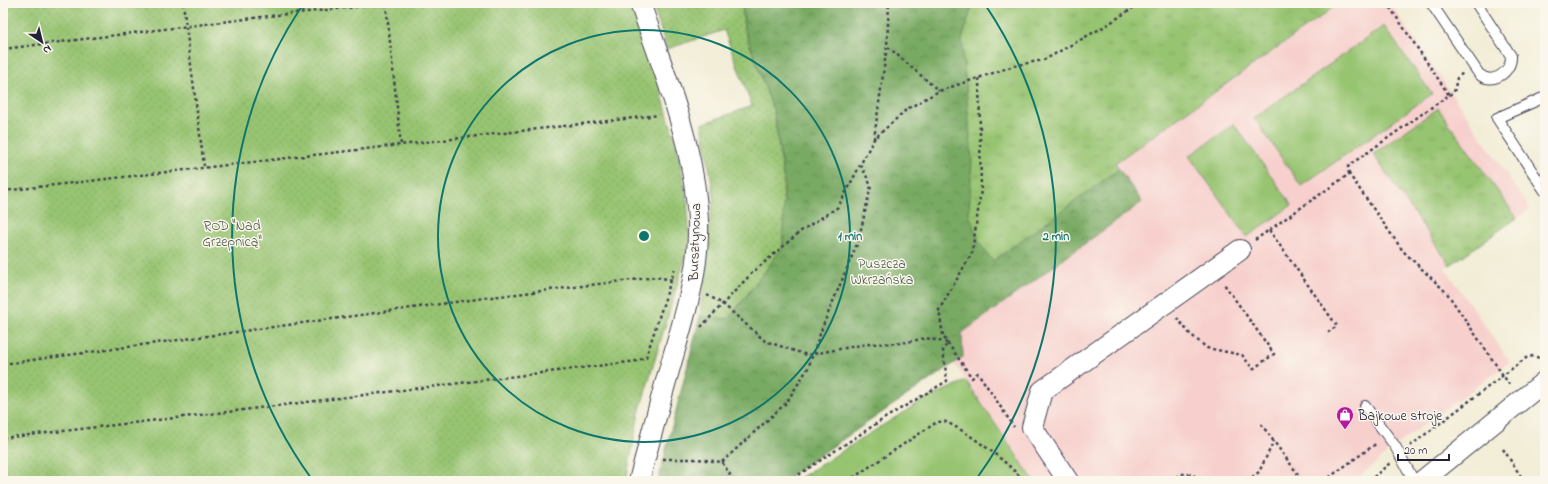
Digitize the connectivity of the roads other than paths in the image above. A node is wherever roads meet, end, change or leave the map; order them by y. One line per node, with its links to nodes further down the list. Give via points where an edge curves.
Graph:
1 (640, 3): 9 (street, Bursztynowa, via 684,133 693,172 698,230)
2 (1431, 3): 3 (lane, via 1479,74 1486,78 1494,78 1507,70 1511,56)
3 (1476, 3)
4 (1545, 97): 5 (lane, via 1497,118)
5 (1545, 191)
6 (1240, 250): 10 (street, via 1042,391 1032,427)
7 (1545, 381): 12 (street)
8 (1365, 406): 11 (lane, via 1387,436)
9 (639, 481)
10 (1068, 481)
11 (1414, 481)
12 (1422, 481)

